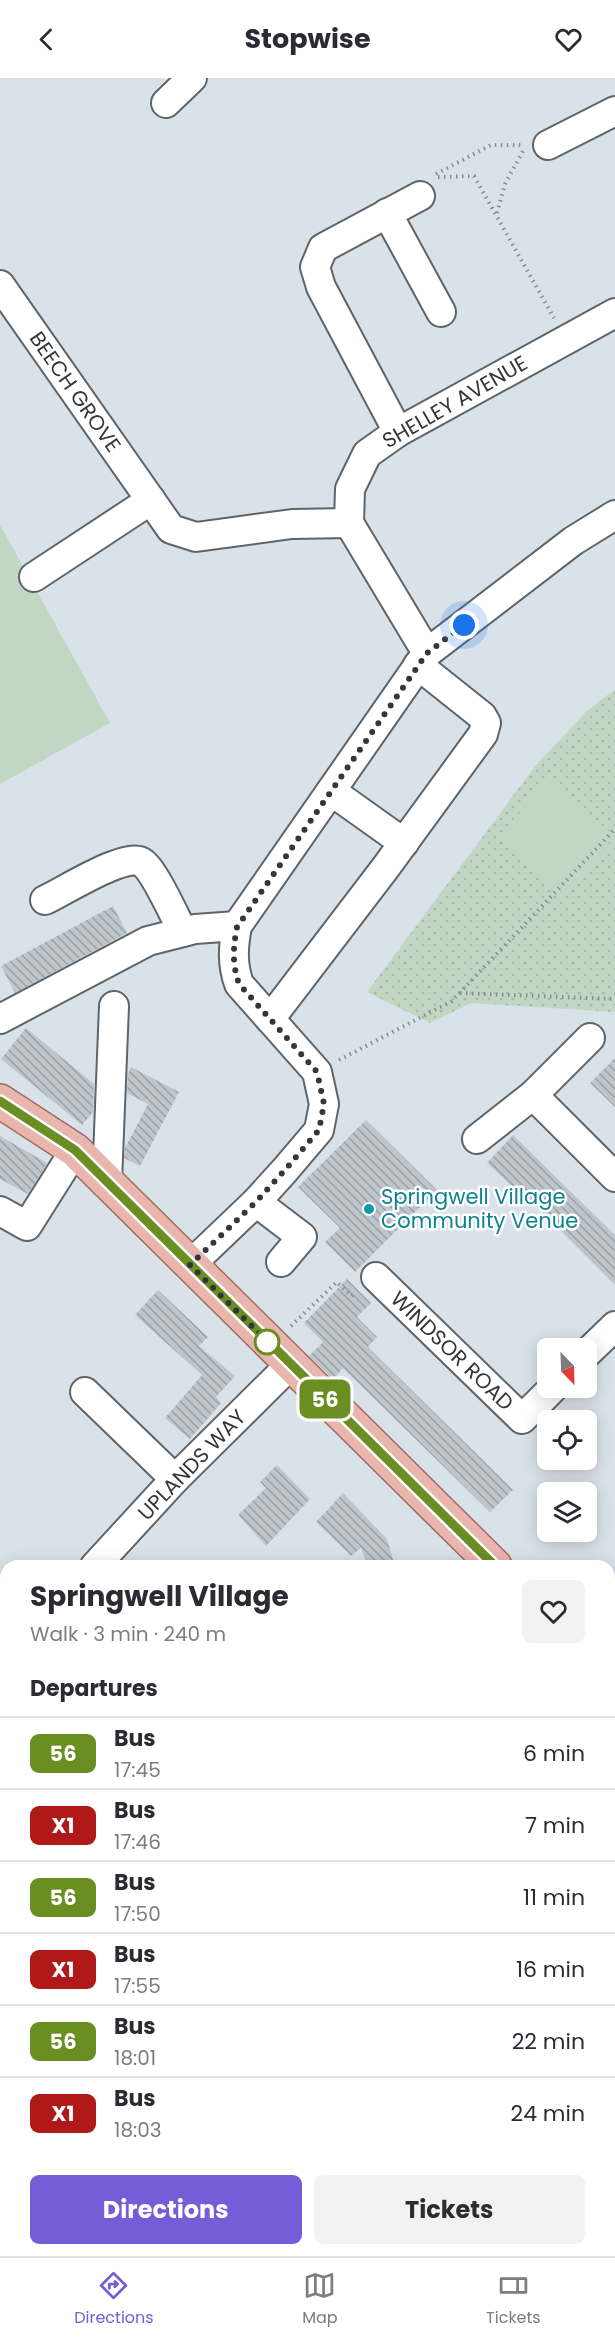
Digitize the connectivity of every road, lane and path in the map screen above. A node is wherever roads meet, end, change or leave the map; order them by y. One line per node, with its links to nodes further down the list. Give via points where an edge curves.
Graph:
1 (192, 78): 2 (street)
2 (166, 103)
3 (615, 111): 4 (street)
4 (548, 145)
5 (420, 196): 6 (street)
6 (387, 213): 9 (street); 12 (street, via 323,248 315,267 321,287)
7 (496, 213): 7 (path, via 474,176 429,177 491,145 526,145 505,184); 11 (path)
8 (0, 285): 13 (street, BEECH GROVE)
9 (441, 312)
10 (615, 313): 11 (street, SHELLEY AVENUE)
11 (566, 340): 12 (street, SHELLEY AVENUE)
12 (398, 432): 14 (street, SHELLEY AVENUE, via 367,454 350,489)
13 (151, 500): 14 (street, BEECH GROVE, via 171,529 196,537 292,524); 16 (street)
14 (349, 523): 17 (street)
15 (611, 526): 17 (street, via 573,541)
16 (34, 576)
17 (423, 659): 18 (street); 20 (street, via 486,723 483,734)
18 (331, 791): 20 (street); 22 (street)
19 (615, 829): 24 (path)
20 (404, 843): 28 (street)
21 (45, 900): 23 (street, via 110,867 135,860 147,868)
22 (237, 927): 23 (street); 28 (street, via 233,967 239,984)
23 (183, 932): 27 (street, via 148,942)
24 (460, 993): 25 (path); 30 (path, via 452,1001)
25 (615, 999)
26 (114, 1006): 36 (street)
27 (0, 1019)
28 (270, 1019): 30 (street)
29 (590, 1038): 31 (street)
30 (317, 1072): 37 (street, via 324,1104 319,1130)
31 (533, 1095): 33 (street); 35 (street)
32 (0, 1101): 34 (main road)
33 (477, 1139)
34 (75, 1150): 36 (main road); 38 (street, via 27,1226)
35 (615, 1178)
36 (107, 1182): 40 (main road)
37 (256, 1202): 39 (street, via 302,1237); 40 (street)
38 (0, 1211)
39 (281, 1262)
40 (190, 1265): 44 (main road)
41 (376, 1277): 44 (path, via 351,1296 337,1282); 46 (street, WINDSOR ROAD, via 522,1419)
42 (615, 1326): 43 (street)
43 (597, 1343)
44 (280, 1355): 47 (street, UPLANDS WAY); 49 (main road)
45 (85, 1392): 47 (street)
46 (543, 1398)
47 (175, 1479): 48 (street, UPLANDS WAY)
48 (101, 1560)
49 (489, 1560)

